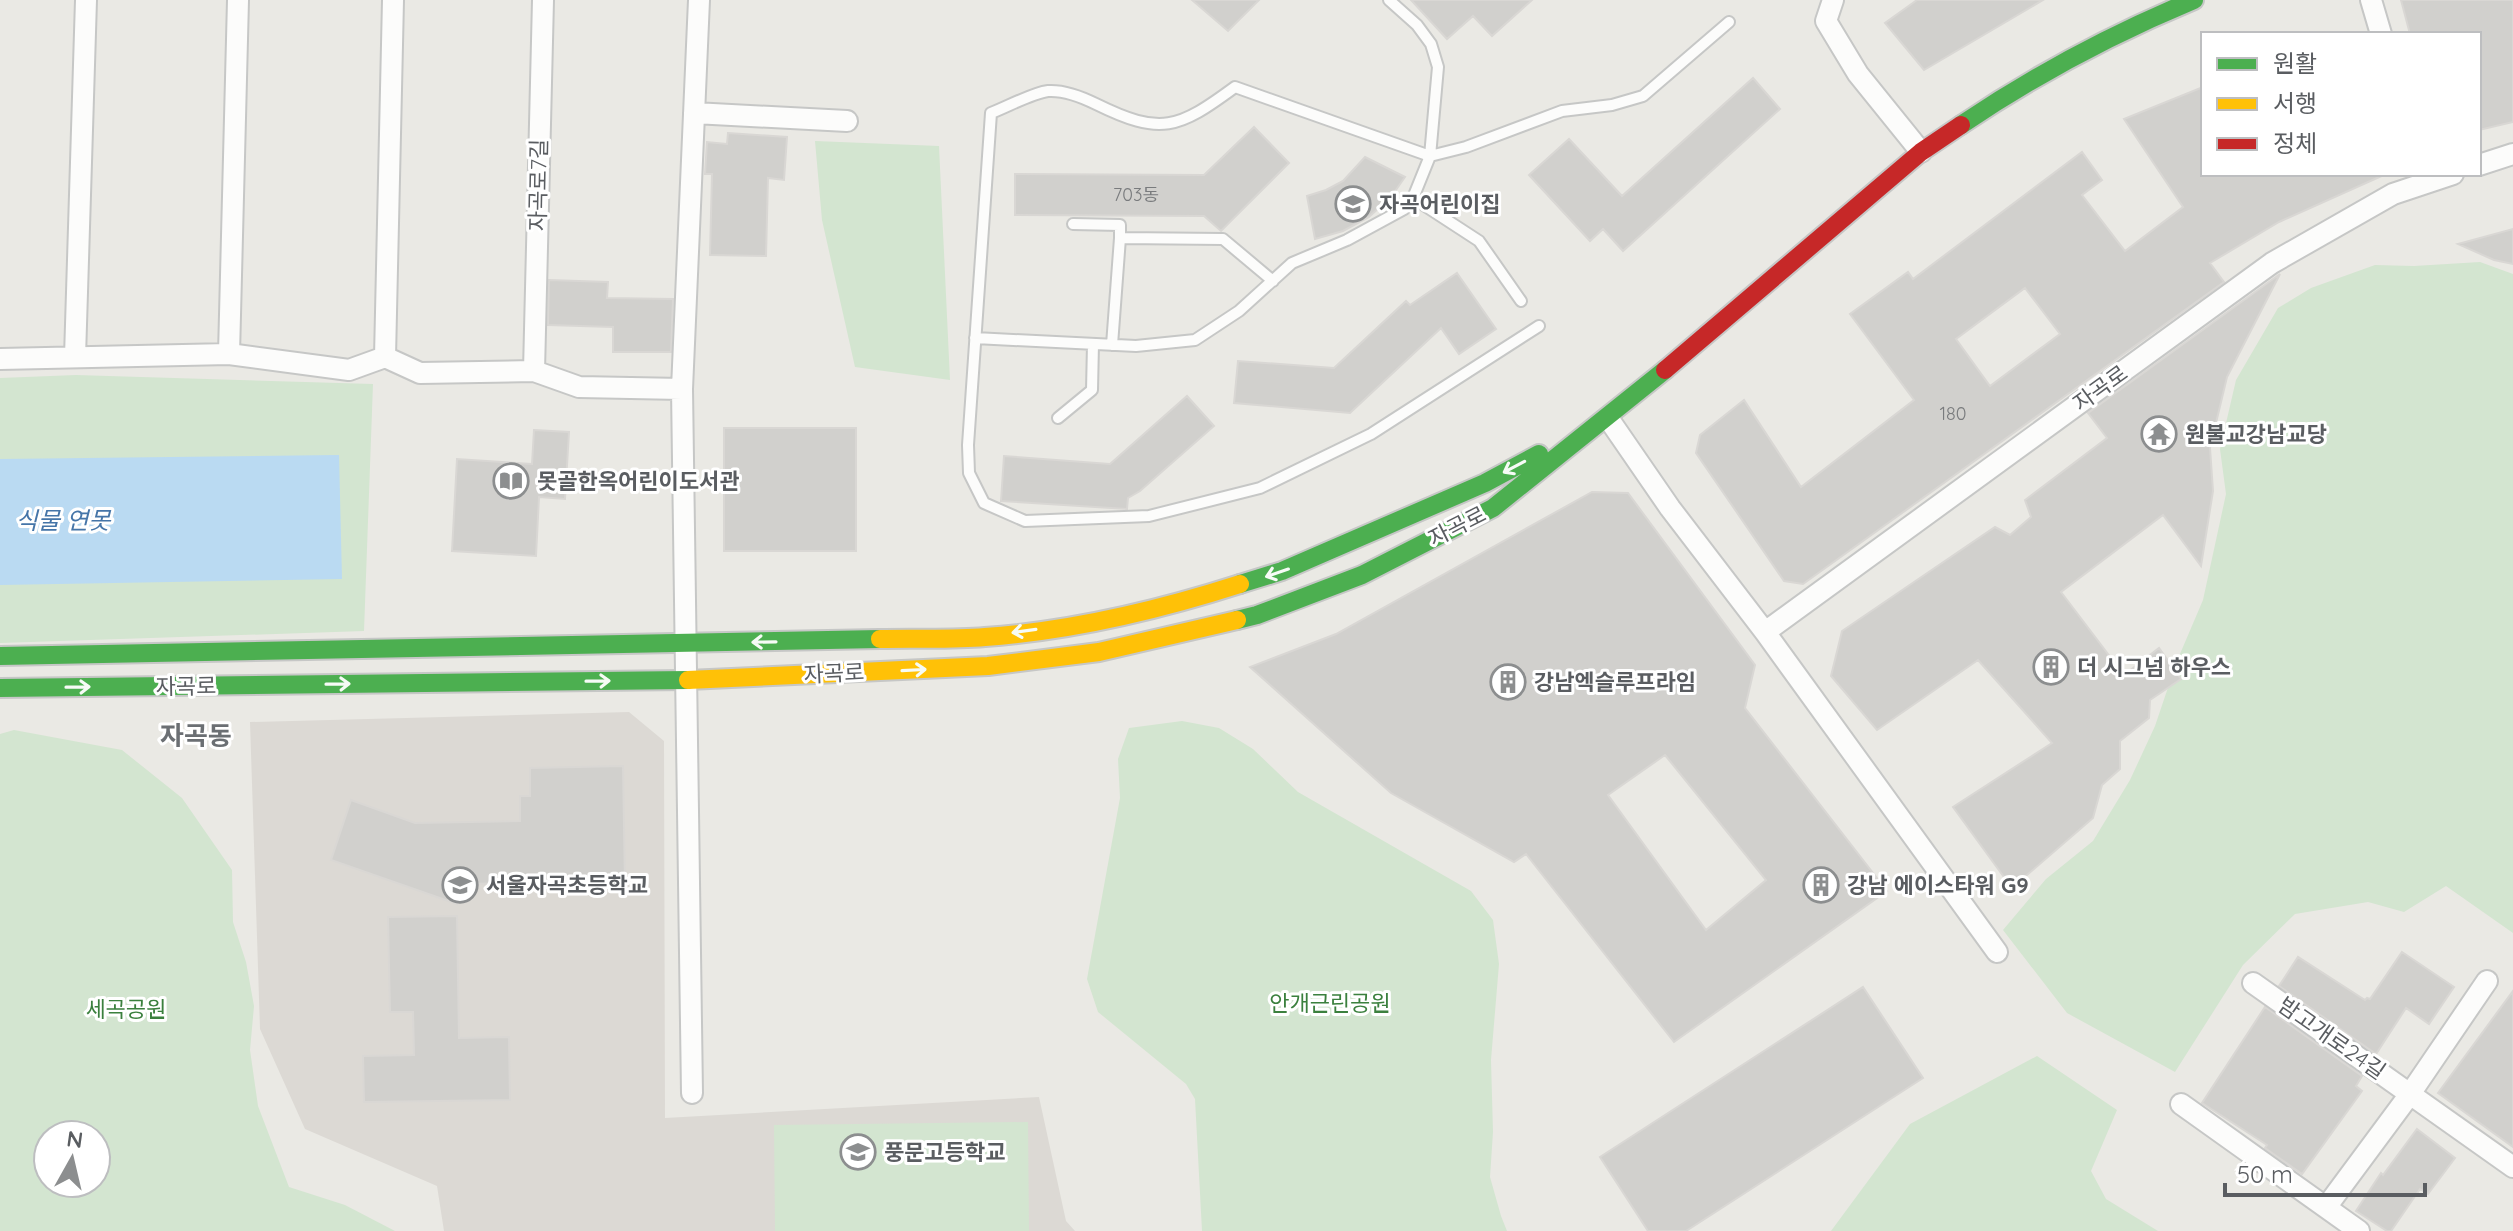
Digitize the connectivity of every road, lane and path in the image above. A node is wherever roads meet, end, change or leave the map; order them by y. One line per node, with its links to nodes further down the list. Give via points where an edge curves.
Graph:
1 (86, 0): 29 (street)
2 (238, 0): 28 (street)
3 (393, 0): 30 (street)
4 (543, 0): 32 (street, 자곡로7길)
5 (699, 0): 12 (street)
6 (1389, 0): 16 (lane, via 1431,44 1438,67)
7 (1833, 0): 14 (street, via 1826,21 1858,74)
8 (2194, 0): 14 (main road, 자곡로, via 2129,27 2013,90)
9 (2371, 0): 11 (street)
10 (1729, 22): 16 (lane, via 1643,96 1562,111)
11 (2380, 32)
12 (694, 113): 13 (street); 33 (street)
13 (847, 121)
14 (1921, 152): 35 (main road, 자곡로)
15 (2513, 154): 17 (street)
16 (1430, 156): 19 (lane); 25 (lane, via 1235,87 1201,112 1164,126 1131,121 1078,96 1048,91 991,113)
17 (2481, 164)
18 (2426, 178): 36 (street, 자곡로, via 2272,263)
19 (1413, 198): 22 (lane, via 1404,209 1347,240 1292,263); 23 (lane, via 1479,241)
20 (1073, 224): 21 (lane, via 1120,225)
21 (1120, 238): 22 (lane, via 1223,239); 27 (lane)
22 (1273, 281): 27 (lane, via 1195,340)
23 (1521, 301)
24 (1539, 326): 25 (lane, via 1371,434 1260,488 1149,516 1025,521 984,503 969,473)
25 (975, 338): 26 (lane)
26 (1093, 344): 27 (lane); 34 (lane, via 1092,390)
27 (1112, 345)
28 (229, 354): 29 (street); 30 (street, via 349,370)
29 (75, 357): 31 (street)
30 (385, 357): 32 (street, via 420,373)
31 (0, 359)
32 (534, 371): 33 (street, via 579,387)
33 (682, 389): 37 (street)
34 (1058, 418)
35 (1608, 418): 36 (street); 37 (main road, 자곡로, one-way to 37, via 1485,483 1355,540 1282,571 1193,599 986,637); 39 (main road, 자곡로, one-way to 35, via 988,666 1099,652 1257,615 1362,575 1493,508)
36 (1765, 632): 41 (street)
37 (685, 643): 38 (main road, 자곡로); 39 (street)
38 (0, 656)
39 (685, 680): 40 (main road, 자곡로, one-way to 39); 44 (street)
40 (0, 688)
41 (1997, 952)
42 (2487, 981): 45 (street)
43 (2253, 983): 45 (street, 밤고개로24길)
44 (692, 1093)
45 (2410, 1094): 47 (street, 밤고개로24길); 48 (street)
46 (2181, 1104): 48 (street)
47 (2513, 1167)
48 (2327, 1206): 49 (street)
49 (2359, 1231)

